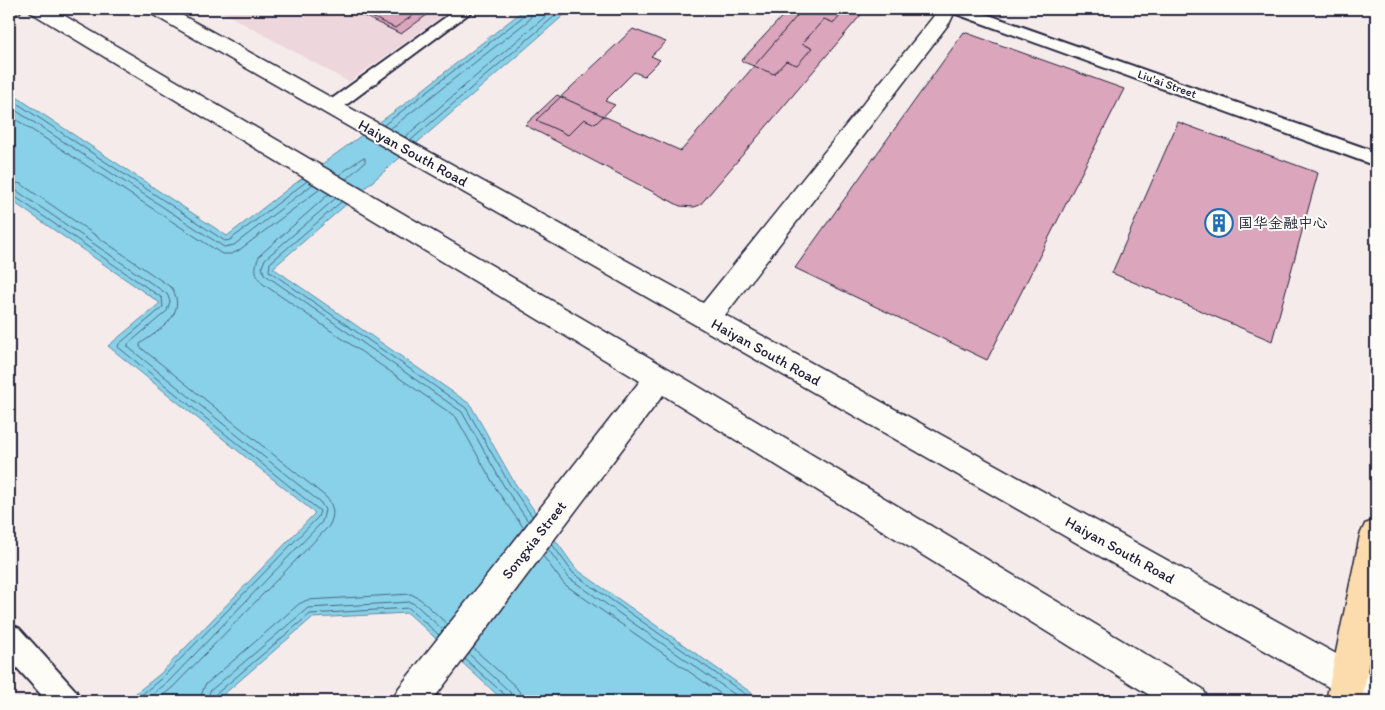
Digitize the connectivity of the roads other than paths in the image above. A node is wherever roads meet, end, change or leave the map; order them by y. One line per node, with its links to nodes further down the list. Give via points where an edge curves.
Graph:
1 (39, 9): 9 (main road)
2 (157, 9): 6 (main road, Haiyan South Road)
3 (467, 9): 6 (street)
4 (946, 9): 8 (main road, via 943,18)
5 (957, 9): 7 (street, Liu'ai Street)
6 (332, 107): 8 (main road, Haiyan South Road)
7 (1376, 159)
8 (707, 318): 12 (main road, Haiyan South Road)
9 (659, 378): 15 (main road, Songxia Street); 16 (main road)
10 (1376, 535): 12 (main road)
11 (9, 638): 14 (street)
12 (1346, 690): 13 (main road, Haiyan South Road)
13 (1376, 695)
14 (66, 701)
15 (410, 701)
16 (1191, 701)

